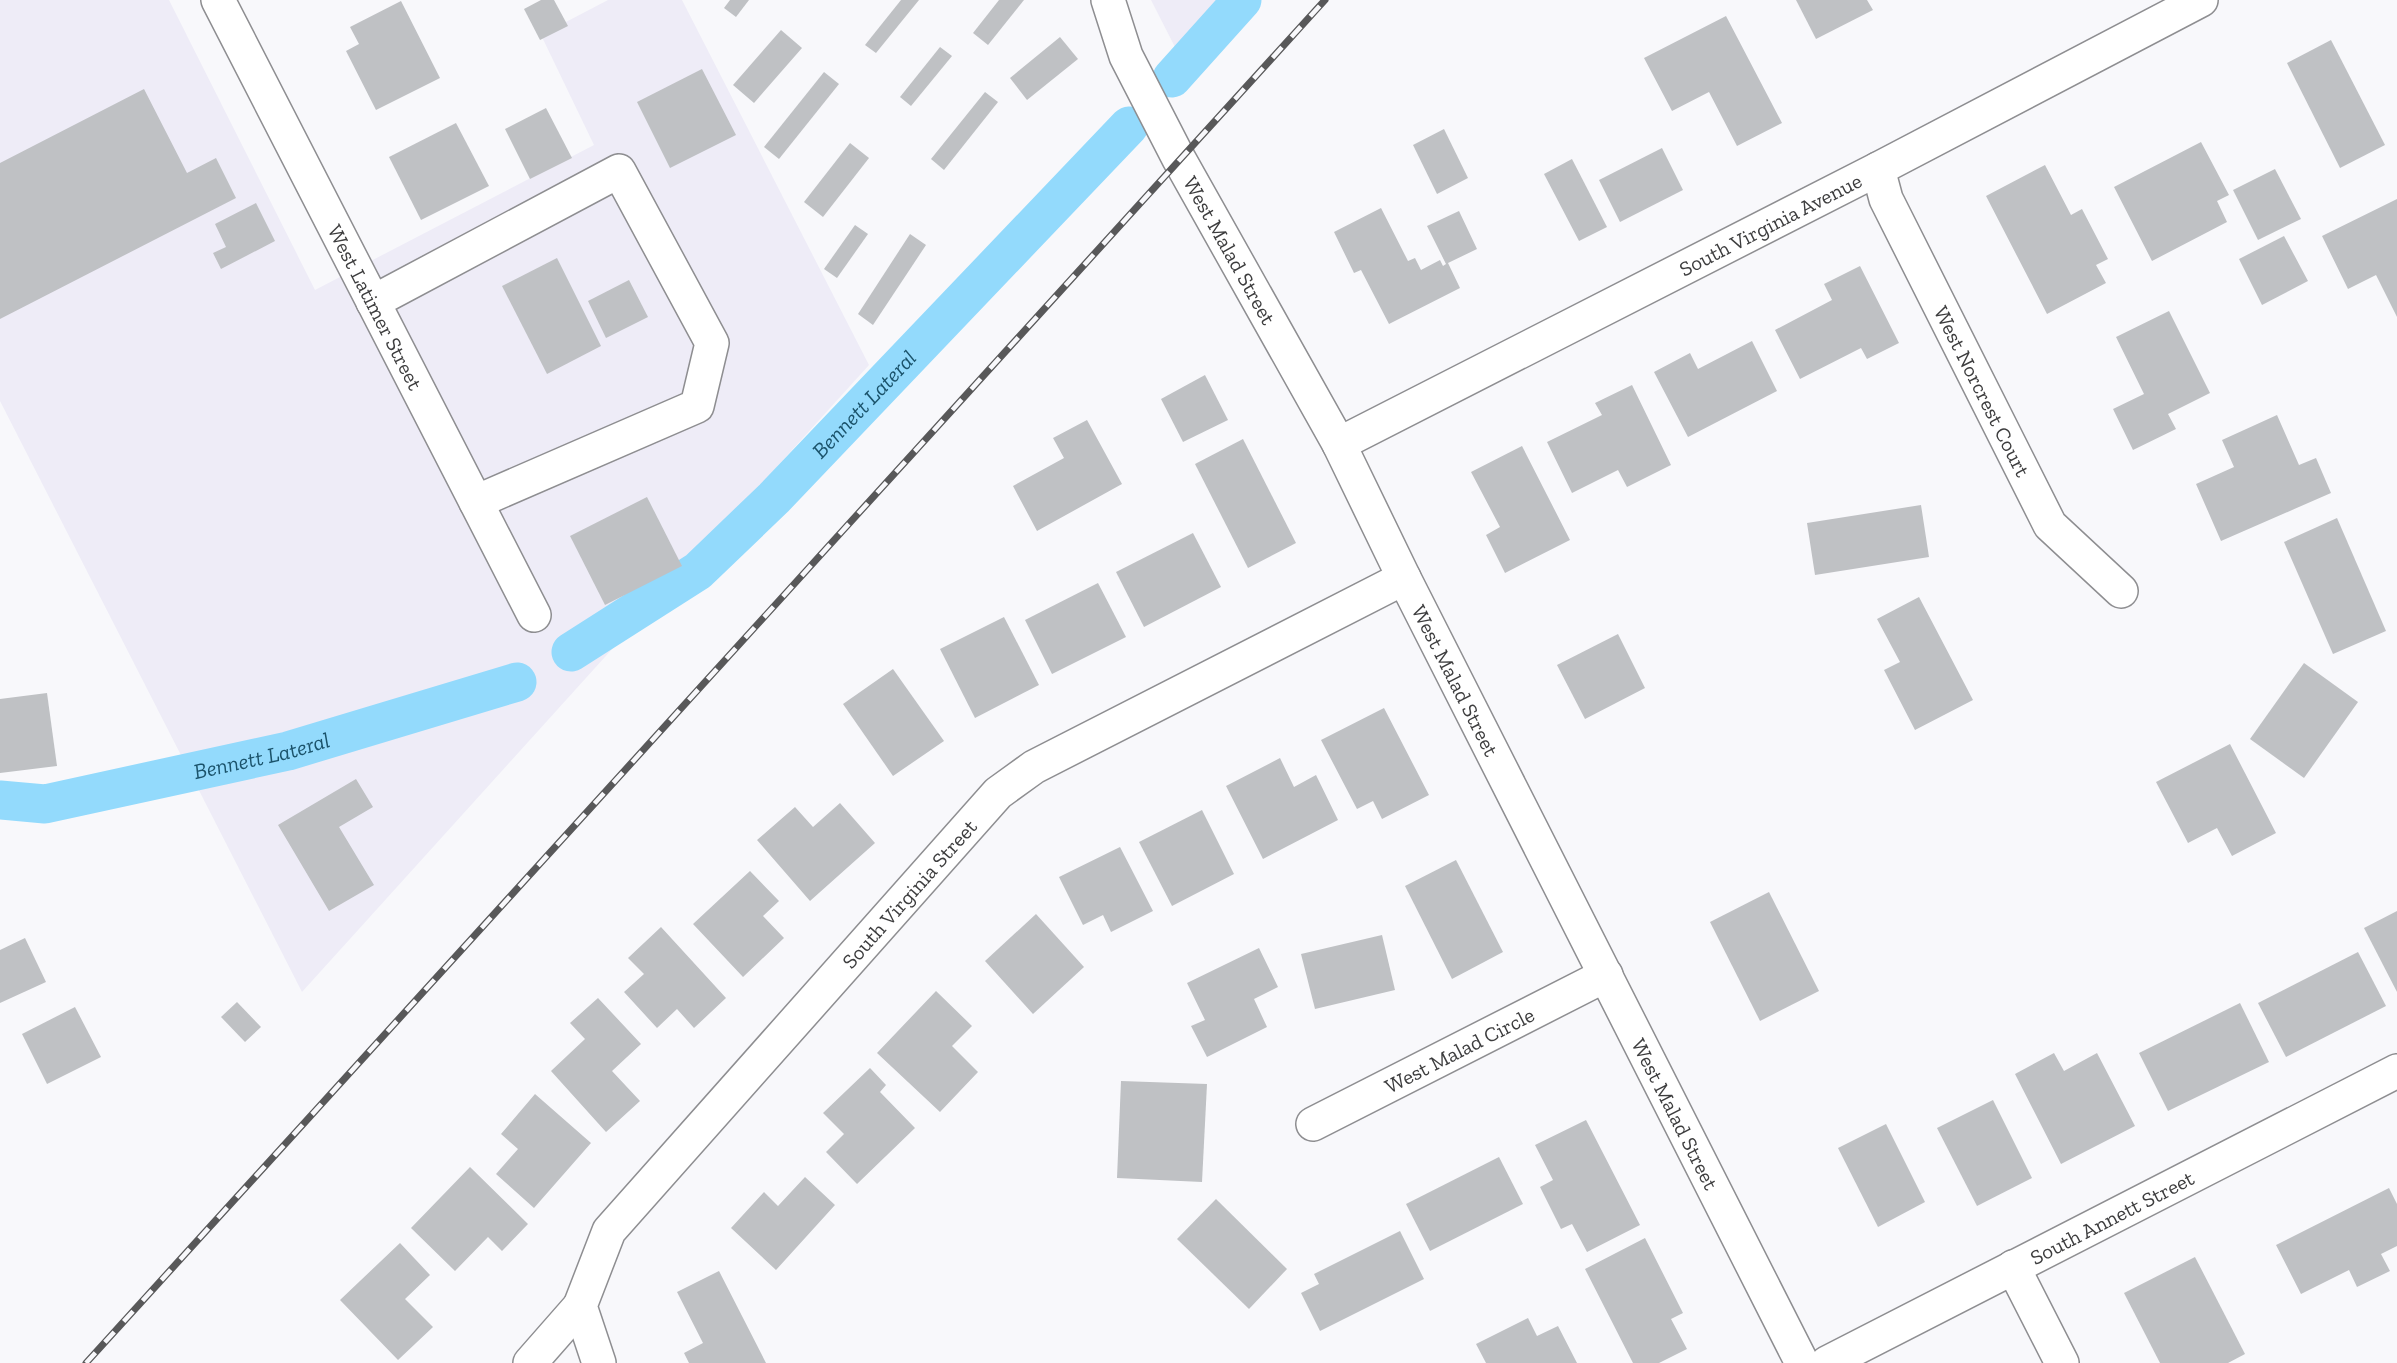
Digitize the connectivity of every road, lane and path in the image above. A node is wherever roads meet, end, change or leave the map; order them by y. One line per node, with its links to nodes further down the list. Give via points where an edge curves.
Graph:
1 (218, 0): 5 (street, West Latimer Street)
2 (1108, 0): 6 (street, West Malad Street, via 1126,56 1179,159)
3 (2201, 0): 4 (street, South Virginia Avenue)
4 (1878, 169): 6 (street, South Virginia Avenue); 9 (street, West Norcrest Court, via 1886,199 2050,525)
5 (373, 302): 7 (street, West Latimer Street); 7 (street, via 619,171 712,343 697,406)
6 (1339, 444): 8 (street, West Malad Street)
7 (476, 502): 10 (street, West Latimer Street)
8 (1404, 578): 11 (street, West Malad Street); 15 (street, South Virginia Street, via 1034,767 998,793 609,1232)
9 (2121, 591)
10 (534, 615)
11 (1606, 975): 13 (street, West Malad Circle); 18 (street, West Malad Street)
12 (2397, 1071): 14 (street, South Annett Street)
13 (1313, 1124)
14 (2013, 1267): 19 (street, South Annett Street); 20 (street)
15 (580, 1306): 16 (street, South Virginia Street); 17 (street)
16 (530, 1363)
17 (599, 1363)
18 (1803, 1363)
19 (1827, 1363)
20 (2062, 1363)

